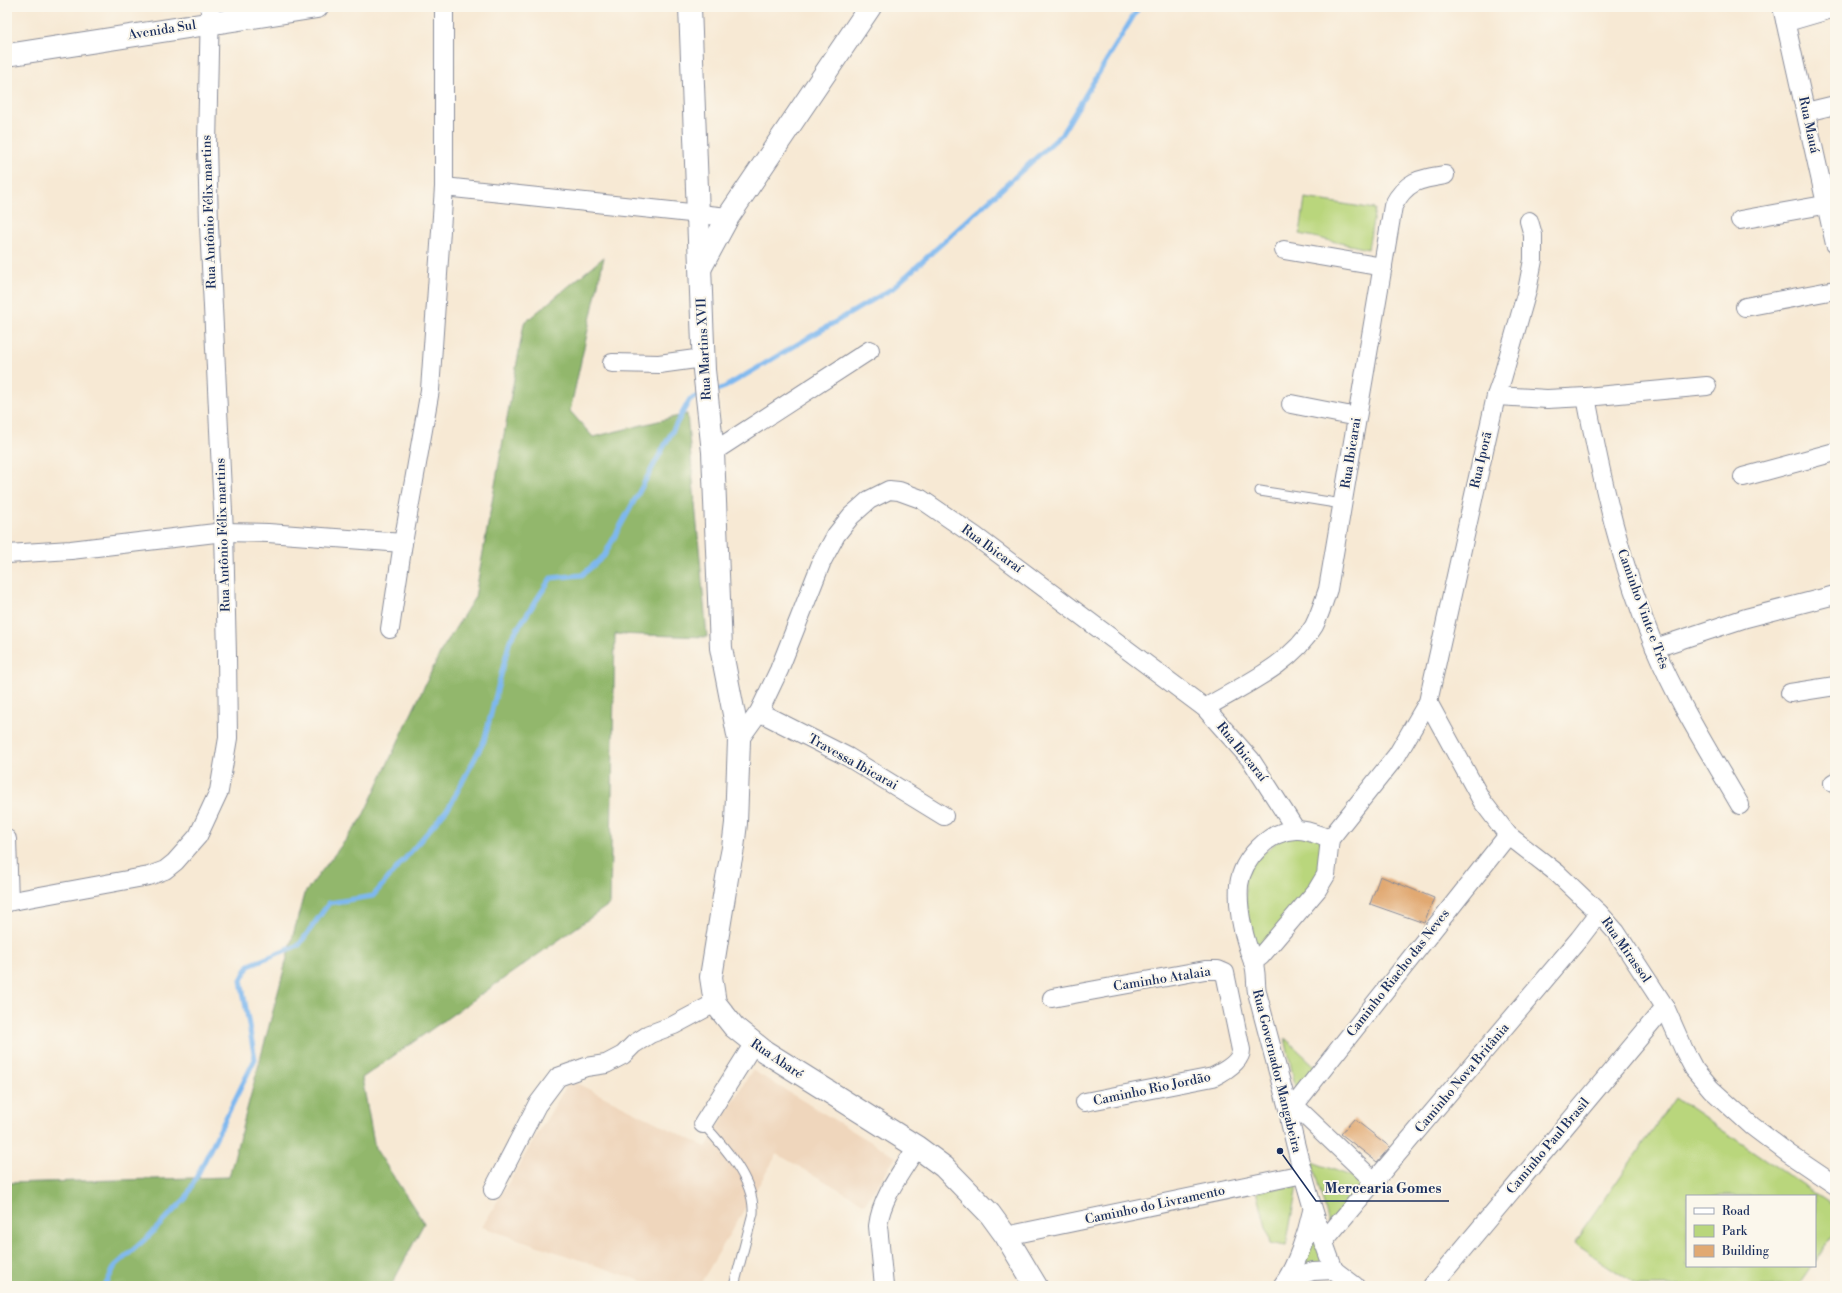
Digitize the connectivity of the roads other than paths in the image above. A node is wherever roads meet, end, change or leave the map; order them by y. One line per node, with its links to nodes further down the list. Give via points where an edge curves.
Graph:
1 (317, 7): 7 (street, Avenida Sul)
2 (444, 7): 12 (street)
3 (690, 7): 14 (street, Rua Martins XVII)
4 (870, 7): 15 (street)
5 (1835, 8): 6 (street, via 1816,14)
6 (1784, 14): 10 (street, Rua Mauá)
7 (210, 15): 8 (street, Avenida Sul); 37 (street, Rua Antônio Félix martins, via 208,210)
8 (7, 55)
9 (1835, 105): 10 (street)
10 (1806, 112): 13 (street, Rua Mauá)
11 (1445, 175): 21 (street, Rua Ibicarai, via 1420,180 1399,193 1393,206)
12 (444, 187): 14 (street); 38 (street, via 430,390)
13 (1830, 204): 16 (street); 18 (street, Rua Mauá)
14 (699, 214): 15 (street); 20 (street, Rua Martins XVII)
15 (728, 217): 20 (street)
16 (1740, 220)
17 (1529, 221): 28 (street, Rua Iporã, via 1533,235 1533,260 1527,291)
18 (1835, 244)
19 (1284, 250): 21 (street)
20 (700, 268): 26 (street, Rua Martins XVII)
21 (1383, 268): 31 (street, Rua Ibicarai)
22 (1835, 290): 23 (street)
23 (1746, 307)
24 (870, 350): 32 (street)
25 (612, 363): 26 (street)
26 (703, 364): 32 (street, Rua Martins XVII)
27 (1707, 386): 29 (street)
28 (1496, 396): 29 (street, via 1547,399); 45 (street, Rua Iporã)
29 (1586, 397): 42 (street, Caminho Vinte e Três, via 1602,479 1620,549)
30 (1291, 404): 31 (street)
31 (1357, 417): 36 (street, Rua Ibicarai)
32 (713, 452): 48 (street, Rua Martins XVII, via 721,648)
33 (1835, 452): 34 (street)
34 (1743, 477)
35 (1260, 491): 36 (lane)
36 (1342, 504): 46 (street, Rua Ibicarai, via 1328,589 1314,626 1286,658)
37 (224, 532): 38 (street); 39 (street, via 71,550); 55 (street, Rua Antônio Félix martins, via 228,738 219,791 198,836 175,862 165,870 149,876)
38 (403, 543): 41 (street)
39 (7, 554)
40 (1835, 596): 42 (street, via 1746,618)
41 (390, 629)
42 (1655, 648): 49 (street, Caminho Vinte e Três, via 1683,707)
43 (1835, 686): 44 (street)
44 (1790, 693)
45 (1428, 702): 52 (street, Rua Mirassol, via 1482,802); 54 (street, via 1397,755)
46 (1205, 708): 47 (street, Rua Ibicaraí, via 937,509 899,490 889,490 860,507 836,535 822,561 779,670); 51 (street, Rua Ibicaraí, via 1251,760)
47 (758, 712): 48 (street, Rua Ibicaraí); 50 (street, Travessa Ibicarai, via 848,757)
48 (739, 740): 59 (street, Rua Abaré, via 736,823 711,977)
49 (1740, 804)
50 (944, 816)
51 (1296, 830): 54 (street, Rua Governador Mangabeira); 57 (street, Rua Governador Mangabeira, via 1282,832 1263,843 1242,874 1239,884 1242,927)
52 (1508, 835): 56 (street, Rua Mirassol, via 1557,873); 65 (street, Caminho Riacho das Neves)
53 (7, 839): 55 (street)
54 (1330, 839): 57 (street, via 1328,861 1323,880 1317,890)
55 (8, 902)
56 (1599, 912): 60 (street, Rua Mirassol, via 1616,932); 70 (street, Caminho Nova Britânia)
57 (1253, 962): 61 (street, Rua Governador Mangabeira)
58 (1052, 998): 62 (street, Caminho Atalaia, via 1205,970 1218,970 1225,973)
59 (715, 1003): 63 (street, Rua Abaré, via 734,1027); 71 (street, via 650,1034 623,1055 606,1064 586,1067 558,1077 537,1105)
60 (1665, 1007): 69 (street, Rua Mirassol, via 1694,1069 1711,1089 1752,1126 1789,1154); 81 (street, Caminho Paul Brasil)
61 (1263, 1012): 62 (street); 65 (street, Rua Governador Mangabeira)
62 (1234, 1019): 64 (street, Caminho Rio Jordão, via 1241,1054 1224,1072 1197,1081)
63 (754, 1043): 66 (street); 67 (street, Rua Abaré)
64 (1086, 1102)
65 (1291, 1108): 68 (street, Rua Governador Mangabeira); 70 (street)
66 (703, 1124): 77 (lane, via 722,1145 750,1188 754,1202)
67 (917, 1147): 73 (street, Rua Abaré, via 960,1182 990,1214); 78 (street, via 887,1197 879,1216)
68 (1303, 1174): 72 (street, Rua Governador Mangabeira); 73 (street, Caminho do Livramento)
69 (1833, 1180)
70 (1375, 1182): 74 (street, Caminho Nova Britânia)
71 (493, 1190)
72 (1312, 1212): 74 (street, Rua Governador Mangabeira); 76 (street, via 1305,1238)
73 (1006, 1236): 79 (street, Rua Abaré)
74 (1323, 1242): 75 (street, Rua Governador Mangabeira)
75 (1334, 1270): 76 (street, via 1313,1271); 80 (street)
76 (1285, 1282)
77 (734, 1286)
78 (884, 1286)
79 (1036, 1286)
80 (1355, 1286)
81 (1432, 1286)

